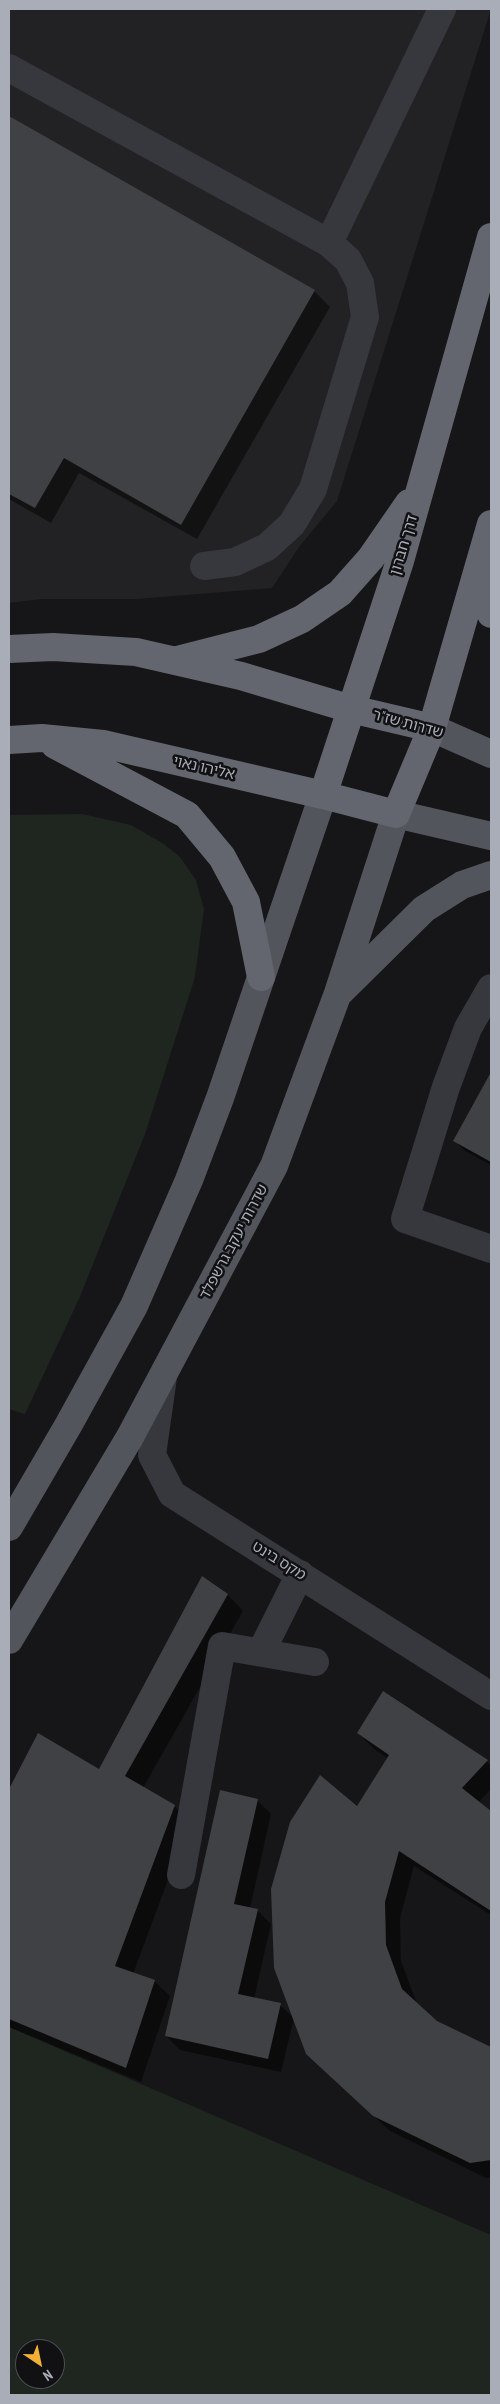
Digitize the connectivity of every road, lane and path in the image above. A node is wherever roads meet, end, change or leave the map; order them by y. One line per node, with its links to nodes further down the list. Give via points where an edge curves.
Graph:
1 (442, 9): 4 (street)
2 (9, 68): 4 (street)
3 (491, 237): 5 (highway, דרך חברון)
4 (328, 243): 7 (street, via 348,260 360,283 365,317 313,489 292,524 267,547 235,562)
5 (422, 483): 10 (highway, via 371,558 340,593 302,619 259,639); 11 (highway, דרך חברון)
6 (490, 527): 8 (highway, via 487,593); 12 (highway)
7 (204, 566)
8 (491, 614)
9 (9, 649): 10 (highway, via 53,647 136,652)
10 (173, 660): 11 (highway, via 241,676)
11 (351, 709): 12 (highway, שדרות שז"ר); 16 (highway, דרך חברון)
12 (432, 728): 15 (main road, שדרות שז"ר); 17 (highway)
13 (42, 738): 14 (highway, אליהו נאוי); 16 (highway, אליהו נאוי, via 103,744); 20 (highway, via 188,815 222,857 246,902)
14 (9, 740)
15 (491, 754)
16 (323, 795): 17 (highway, אליהו נאוי); 20 (main road)
17 (396, 814): 18 (main road); 22 (main road, שדרות יעקב גרשפלד)
18 (491, 836)
19 (491, 875): 22 (main road, via 462,885 424,908)
20 (260, 977): 25 (main road, via 190,1180 134,1306)
21 (491, 988): 23 (street, via 468,1028 446,1087 405,1219)
22 (338, 993): 24 (main road, שדרות יעקב גרשפלד, via 274,1166)
23 (491, 1248)
24 (163, 1375): 26 (street, מקס בינט, via 152,1454 172,1494); 27 (main road, שדרות יעקב גרשפלד, via 130,1437)
25 (9, 1527)
26 (300, 1574): 28 (street); 30 (street, מקס בינט)
27 (9, 1640)
28 (261, 1652): 29 (street); 31 (street, via 222,1646)
29 (315, 1662)
30 (491, 1696)
31 (181, 1875)

